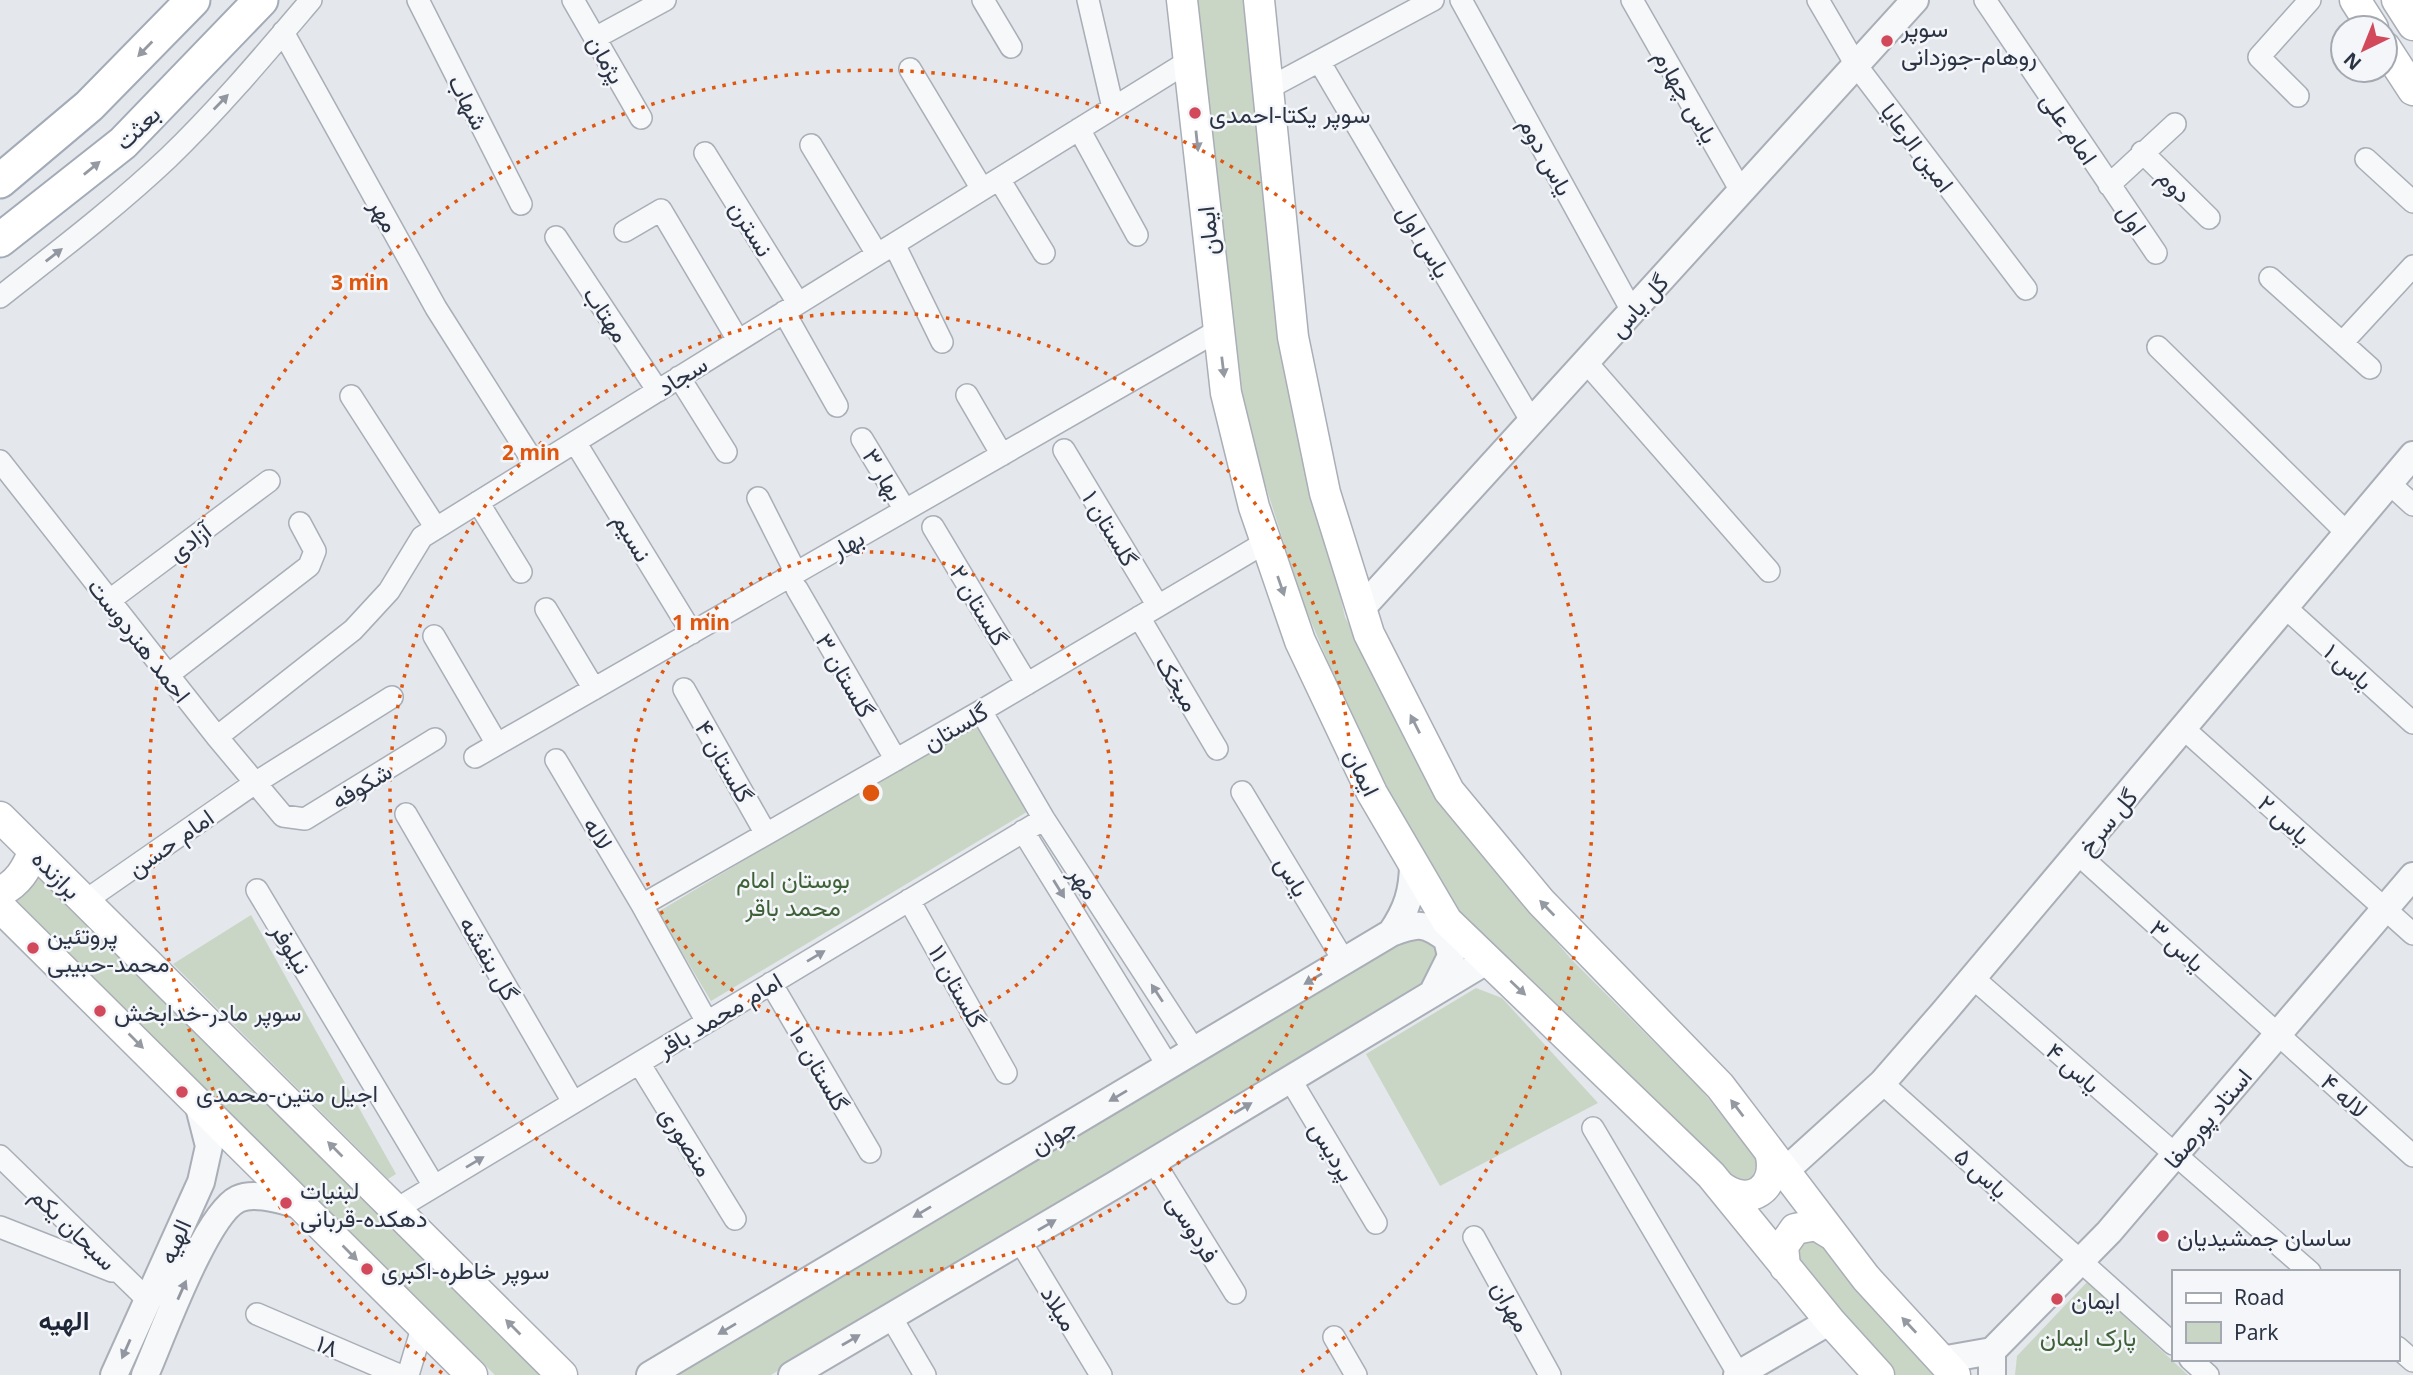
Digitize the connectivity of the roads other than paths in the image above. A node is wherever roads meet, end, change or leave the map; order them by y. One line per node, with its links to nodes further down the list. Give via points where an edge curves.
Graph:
1 (193, 0): 39 (main road, بعثت, one-way to 39, via 89,106)
2 (261, 0): 46 (main road, بعثت, one-way to 2, via 123,143)
3 (311, 0): 20 (street)
4 (418, 0): 44 (street, شهاب)
5 (573, 0): 21 (street, پژمان)
6 (666, 0): 21 (street)
7 (983, 0): 22 (street)
8 (1088, 0): 31 (street)
9 (1182, 0): 23 (main road, ایمان)
10 (1259, 0): 28 (main road)
11 (1433, 0): 24 (street)
12 (1461, 0): 58 (street, یاس دوم)
13 (1632, 0): 42 (street, یاس چهارم)
14 (1818, 0): 25 (street, امین الرعایا)
15 (1915, 0): 25 (street, گل یاس)
16 (1985, 0): 41 (street, امام علی)
17 (2310, 0): 30 (street, via 2259,57)
18 (2398, 0): 19 (main road)
19 (2413, 25)
20 (284, 32): 56 (street, one-way to 20, via 168,157); 79 (street, مهر, via 436,308)
21 (595, 38): 32 (street, پژمان)
22 (1011, 47)
23 (1189, 61): 31 (street, سجاد); 59 (main road, ایمان, one-way to 59)
24 (1319, 61): 28 (street); 71 (street, یاس اول)
25 (1856, 65): 42 (street, گل یاس); 55 (street, امین الرعایا)
26 (2399, 68): 29 (main road)
27 (910, 69): 40 (street)
28 (1267, 89): 98 (main road, via 1293,337 1325,493)
29 (2413, 90)
30 (2298, 96)
31 (1113, 108): 34 (street, سجاد)
32 (641, 118)
33 (2175, 124): 36 (street)
34 (1079, 129): 40 (street, سجاد); 48 (street)
35 (811, 145): 50 (street)
36 (2142, 152): 41 (street); 45 (street, دوم)
37 (705, 153): 57 (street, نسترن)
38 (2366, 159): 43 (street)
39 (0, 181)
40 (991, 184): 50 (street, سجاد); 51 (street)
41 (2109, 186): 52 (street, اول)
42 (1741, 191): 58 (street, گل یاس)
43 (2413, 202)
44 (521, 205)
45 (2209, 218)
46 (6, 223)
47 (625, 231): 60 (street, via 661,210)
48 (1137, 234)
49 (556, 237): 67 (street, مهتاب)
50 (885, 249): 57 (street, سجاد); 61 (street)
51 (1044, 253)
52 (2156, 253)
53 (2413, 266): 62 (street)
54 (2270, 278): 62 (street)
55 (2026, 289)
56 (0, 297)
57 (791, 308): 60 (street, سجاد); 70 (street, نسترن)
58 (1632, 311): 64 (street, گل یاس)
59 (1219, 330): 76 (street, بهار); 90 (main road, ایمان, one-way to 90, via 1226,393)
60 (738, 340): 66 (street, سجاد)
61 (942, 342)
62 (2342, 343): 65 (street)
63 (2158, 347): 89 (street)
64 (1586, 362): 71 (street, گل یاس); 91 (street)
65 (2370, 368)
66 (679, 377): 67 (street, سجاد); 75 (street)
67 (658, 390): 73 (street, سجاد)
68 (967, 395): 76 (street)
69 (351, 396): 88 (street)
70 (837, 407)
71 (1532, 422): 98 (street, گل یاس)
72 (862, 439): 85 (street, بهار ۳)
73 (575, 442): 79 (street, سجاد); 100 (street, نسیم)
74 (1064, 450): 95 (street, گلستان ۱)
75 (726, 452)
76 (1002, 454): 85 (street, بهار)
77 (2413, 455): 81 (street, گل سرخ)
78 (0, 461): 94 (street, احمد هنردوست)
79 (536, 466): 83 (street, سجاد)
80 (269, 481): 94 (street, آزادی)
81 (2389, 483): 84 (street); 89 (street, گل سرخ)
82 (758, 498): 93 (street, گلستان ۳)
83 (478, 502): 88 (street, سجاد); 92 (street)
84 (2413, 505)
85 (905, 510): 93 (street, بهار)
86 (300, 523): 102 (street, via 315,551 309,566)
87 (933, 527): 103 (street, گلستان ۲)
88 (436, 528): 110 (street, سجاد, via 422,537 389,591 354,630)
89 (2347, 533): 96 (street, گل سرخ)
90 (1266, 542): 95 (street, گلستان); 127 (main road, ایمان, one-way to 127, via 1300,641 1372,793)
91 (1769, 571)
92 (521, 572)
93 (796, 581): 100 (street, بهار); 116 (street, گلستان ۳)
94 (110, 600): 102 (street, احمد هنردوست)
95 (1158, 606): 99 (street, گلستان)
96 (2286, 608): 108 (street, یاس ۱); 109 (street, گل سرخ)
97 (546, 609): 104 (street)
98 (1361, 610): 159 (main road, one-way to 98, via 1720,1086 1541,902 1449,791)
99 (1139, 617): 103 (street, گلستان); 113 (street, میخک)
100 (692, 633): 104 (street, بهار)
101 (435, 636): 112 (street)
102 (169, 675): 110 (street, احمد هنردوست)
103 (1027, 684): 107 (street, گلستان)
104 (594, 689): 112 (street, بهار)
105 (684, 689): 124 (street, گلستان ۴)
106 (392, 697): 117 (street, امام حسن)
107 (981, 711): 116 (street, گلستان); 122 (street, مهر)
108 (2413, 723)
109 (2184, 729): 126 (street, گل سرخ); 135 (street, یاس ۲)
110 (217, 737): 117 (street, احمد هنردوست)
111 (435, 739): 120 (street, شکوفه, via 305,819)
112 (497, 744): 114 (street, بهار)
113 (1217, 749)
114 (475, 757)
115 (556, 760): 133 (street, لاله)
116 (895, 760): 124 (street, گلستان)
117 (256, 783): 120 (street, احمد هنردوست); 132 (street, امام حسن)
118 (1242, 792): 139 (street, یاس)
119 (406, 814): 151 (street, گل بنفشه)
120 (283, 816)
121 (0, 817): 125 (main road, برازنده)
122 (1044, 818): 123 (street, امام محمد باقر); 145 (street, مهر, one-way to 122)
123 (1023, 831): 131 (street, امام محمد باقر); 147 (street, مهر, one-way to 147)
124 (766, 834): 133 (street, گلستان)
125 (34, 851): 130 (main road, via 26,871); 132 (main road, برازنده)
126 (2079, 855): 140 (street, گل سرخ); 144 (street, یاس ۳)
127 (1413, 863): 136 (street, جوان, via 1406,912); 138 (main road, ایمان, via 1447,921)
128 (2413, 876): 135 (street, استاد پورصفا)
129 (257, 890): 161 (street, نیلوفر)
130 (0, 892)
131 (909, 900): 141 (street, امام محمد باقر, one-way to 131); 148 (street, گلستان ۱۱)
132 (85, 901): 164 (main road, برازنده, one-way to 132)
133 (642, 905): 143 (street, لاله)
134 (0, 907): 152 (main road, one-way to 152)
135 (2385, 909): 137 (street, یاس ۲); 144 (street, استاد پورصفا)
136 (1391, 933): 139 (street, جوان); 142 (street, via 1416,924 1447,939 1451,956)
137 (2413, 934)
138 (1488, 960): 142 (street); 160 (main road, ایمان, one-way to 160)
139 (1344, 961): 145 (street, جوان, one-way to 145)
140 (1973, 978): 150 (street, گل سرخ); 155 (street, یاس ۴)
141 (771, 983): 143 (street, امام محمد باقر); 154 (street, گلستان ۱۰)
142 (1432, 993): 149 (street)
143 (707, 1022): 146 (street, امام محمد باقر)
144 (2277, 1035): 155 (street, استاد پورصفا); 157 (street, لاله ۴)
145 (1194, 1050): 147 (street, جوان)
146 (639, 1063): 151 (street, امام محمد باقر); 166 (street, منصوری)
147 (1168, 1066): 195 (street, جوان, one-way to 195)
148 (1006, 1073)
149 (1290, 1079): 158 (street, one-way to 149); 167 (street, پردیس)
150 (1882, 1083): 159 (street, گل سرخ); 172 (street, یاس ۵)
151 (573, 1102): 161 (street, امام محمد باقر, one-way to 151)
152 (198, 1103): 162 (street, الهیه, via 209,1146); 163 (main road)
153 (1593, 1128): 201 (street)
154 (870, 1152)
155 (2175, 1155): 172 (street, استاد پورصفا); 174 (street, یاس ۴)
156 (0, 1156): 175 (street, سبحان یکم)
157 (2413, 1156)
158 (1154, 1162): 171 (street, one-way to 158); 176 (street, فردوسی)
159 (1777, 1162): 160 (main road, via 1765,1188 1754,1195 1729,1193); 169 (main road)
160 (1720, 1185): 173 (main road, ایمان)
161 (434, 1186): 164 (street, امام محمد باقر)
162 (197, 1192): 165 (street, via 207,1184 219,1189); 177 (street, الهیه)
163 (302, 1206): 165 (street, الهیه, via 260,1197 239,1198); 181 (main road, one-way to 181)
164 (395, 1210): 194 (main road, برازنده, one-way to 164)
165 (224, 1211): 190 (street, الهیه, one-way to 165, via 203,1244)
166 (735, 1219)
167 (1376, 1223)
168 (0, 1227): 175 (street)
169 (1834, 1236): 173 (main road, via 1816,1225 1795,1229 1783,1246); 188 (main road, one-way to 169)
170 (1474, 1237): 200 (street, مهران)
171 (1020, 1241): 179 (street); 198 (street, میلاد)
172 (2082, 1262): 183 (street, یاس ۵); 187 (street, استاد پورصفا)
173 (1785, 1267): 180 (main road, ایمان)
174 (2308, 1270)
175 (121, 1274): 177 (street, سبحان یکم)
176 (1235, 1293)
177 (148, 1300): 189 (street, الهیه, one-way to 189)
178 (257, 1314): 191 (street, ۱۸)
179 (891, 1317): 196 (street, one-way to 179); 197 (street)
180 (1830, 1321): 201 (street); 202 (main road, ایمان)
181 (423, 1325): 192 (street); 193 (main road)
182 (1334, 1337): 199 (street)
183 (2172, 1343)
184 (2399, 1349): 186 (street)
185 (2192, 1361): 203 (street)
186 (2413, 1361)
187 (1992, 1363): 188 (street)
188 (1948, 1368)
189 (114, 1375)
190 (145, 1375)
191 (399, 1375)
192 (408, 1375)
193 (472, 1375)
194 (562, 1375)
195 (650, 1375)
196 (793, 1375)
197 (925, 1375)
198 (1101, 1375)
199 (1356, 1375)
200 (1550, 1375)
201 (1738, 1375)
202 (1879, 1375)
203 (2208, 1375)

